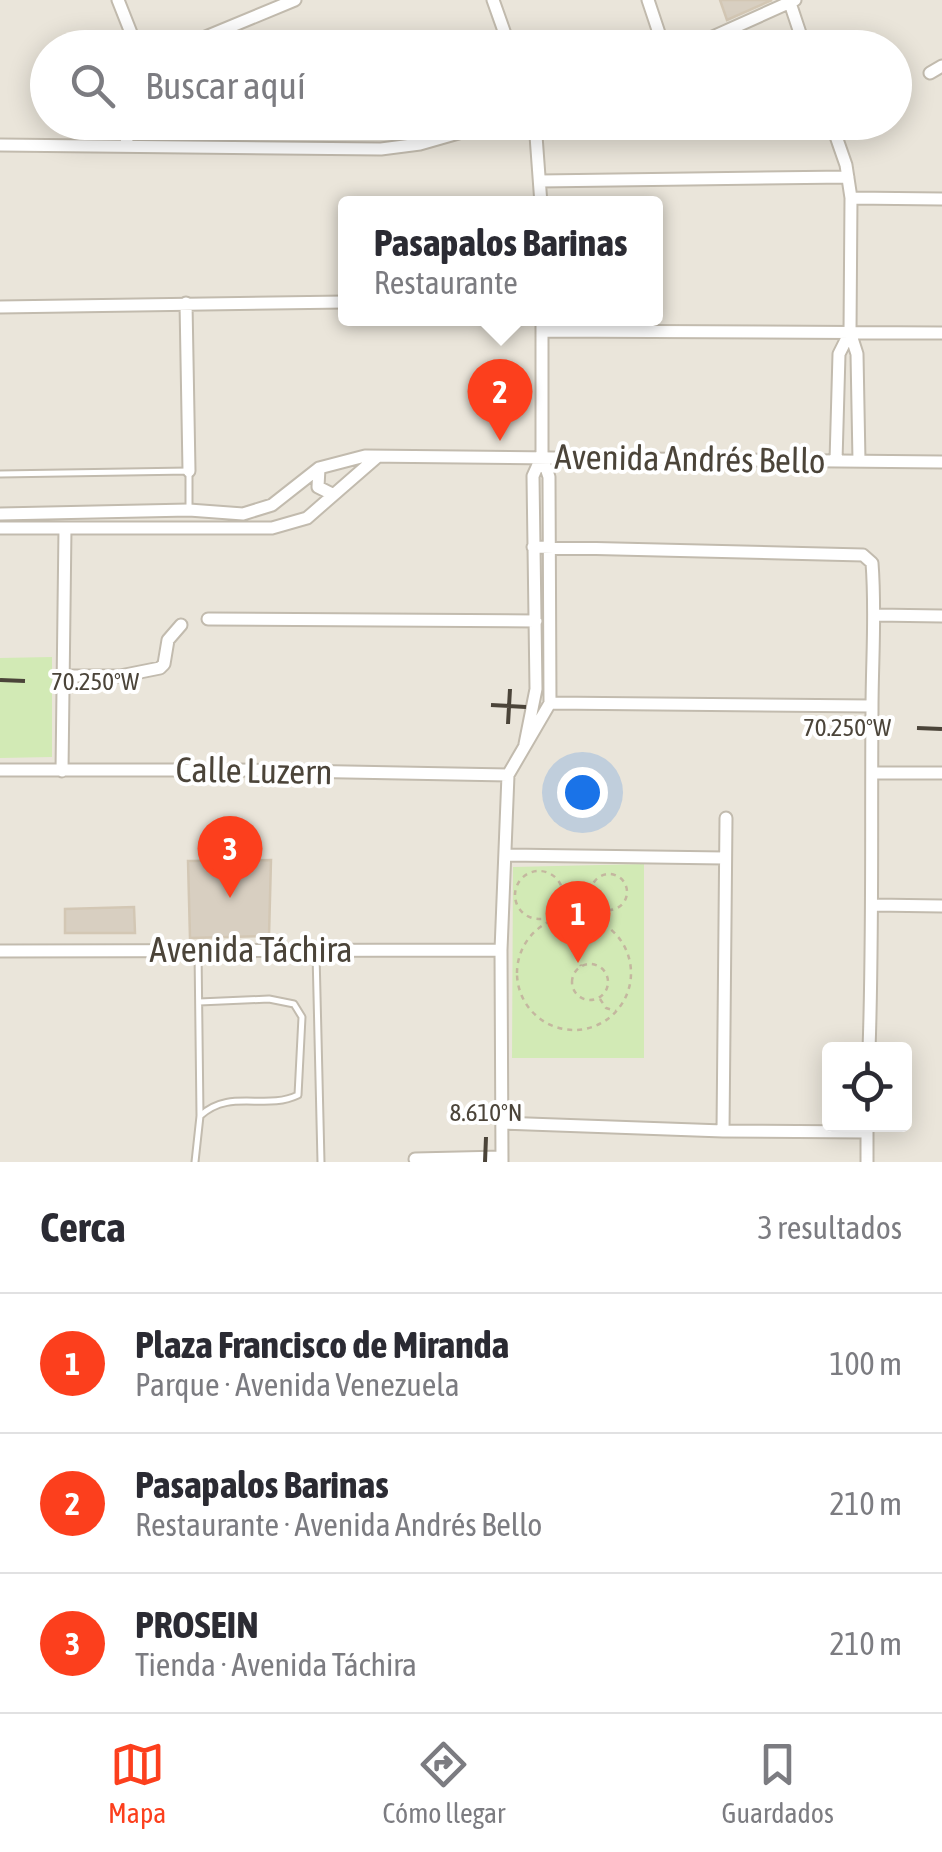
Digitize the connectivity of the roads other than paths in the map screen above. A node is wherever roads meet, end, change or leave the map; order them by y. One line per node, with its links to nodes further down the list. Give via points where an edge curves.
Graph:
1 (118, 0): 6 (street)
2 (295, 0): 7 (street)
3 (493, 0): 8 (street)
4 (648, 0): 9 (street)
5 (791, 1): 10 (street); 11 (street)
6 (130, 30)
7 (222, 30)
8 (504, 30)
9 (658, 30)
10 (727, 30)
11 (800, 30)
12 (127, 140): 16 (street)
13 (434, 140): 16 (street, via 381,149)
14 (537, 140): 19 (street)
15 (837, 140): 18 (street)
16 (126, 145): 17 (street)
17 (0, 146)
18 (848, 177): 19 (street); 21 (street)
19 (540, 181): 20 (street)
20 (540, 196)
21 (851, 198): 22 (street); 28 (street)
22 (942, 198)
23 (338, 302): 24 (street)
24 (186, 303): 25 (street); 37 (street)
25 (0, 307)
26 (542, 326): 31 (street)
27 (586, 326): 28 (street)
28 (850, 332): 29 (street); 32 (street, via 840,354); 33 (street, via 858,354)
29 (942, 333)
30 (378, 456): 31 (street, Avenida Andrés Bello); 34 (street, Avenida Andrés Bello); 39 (street)
31 (542, 456): 32 (street, Avenida Andrés Bello); 45 (street, via 533,476); 46 (street)
32 (836, 461): 33 (street, Avenida Andrés Bello)
33 (859, 461): 35 (street, Avenida Andrés Bello)
34 (337, 462): 36 (street, Avenida Andrés Bello); 39 (street)
35 (942, 462)
36 (319, 468): 40 (street, via 318,486); 41 (street, Avenida Andrés Bello, via 263,510)
37 (189, 471): 38 (lane); 41 (lane)
38 (0, 474)
39 (345, 483): 40 (street)
40 (332, 494): 44 (street, via 306,518 272,528)
41 (189, 510): 42 (street, Avenida Andrés Bello)
42 (0, 514)
43 (0, 528): 44 (street)
44 (66, 528): 52 (street)
45 (532, 547): 46 (street); 50 (street)
46 (551, 548): 47 (street, via 862,555 872,563); 53 (street)
47 (876, 615): 48 (street); 54 (street)
48 (942, 616)
49 (208, 618): 50 (street)
50 (536, 621): 55 (street, via 536,690)
51 (181, 625): 52 (street, via 168,640 160,668)
52 (63, 676): 57 (street)
53 (550, 703): 54 (street); 55 (street)
54 (872, 706): 58 (street)
55 (524, 752): 60 (street)
56 (0, 770): 57 (street, Calle Luzern)
57 (62, 771): 60 (street, Calle Luzern)
58 (872, 773): 59 (street); 64 (street)
59 (942, 773)
60 (508, 775): 62 (street)
61 (726, 818): 63 (street)
62 (506, 855): 63 (street); 68 (street)
63 (724, 858): 75 (street)
64 (874, 904): 65 (street); 71 (street)
65 (942, 906)
66 (198, 949): 67 (street, Avenida Táchira); 69 (street, Avenida Táchira); 70 (lane)
67 (316, 950): 68 (street, Avenida Táchira); 80 (lane)
68 (501, 950): 73 (street)
69 (0, 952)
70 (200, 1002): 72 (lane); 72 (lane, via 269,998 294,1004 302,1017 298,1094 212,1105)
71 (869, 1042)
72 (200, 1116): 79 (lane)
73 (504, 1123): 75 (street); 78 (street)
74 (822, 1129): 75 (street)
75 (723, 1131)
76 (867, 1132): 81 (street)
77 (414, 1159): 78 (street)
78 (502, 1160)
79 (195, 1162)
80 (321, 1162)
81 (867, 1162)

